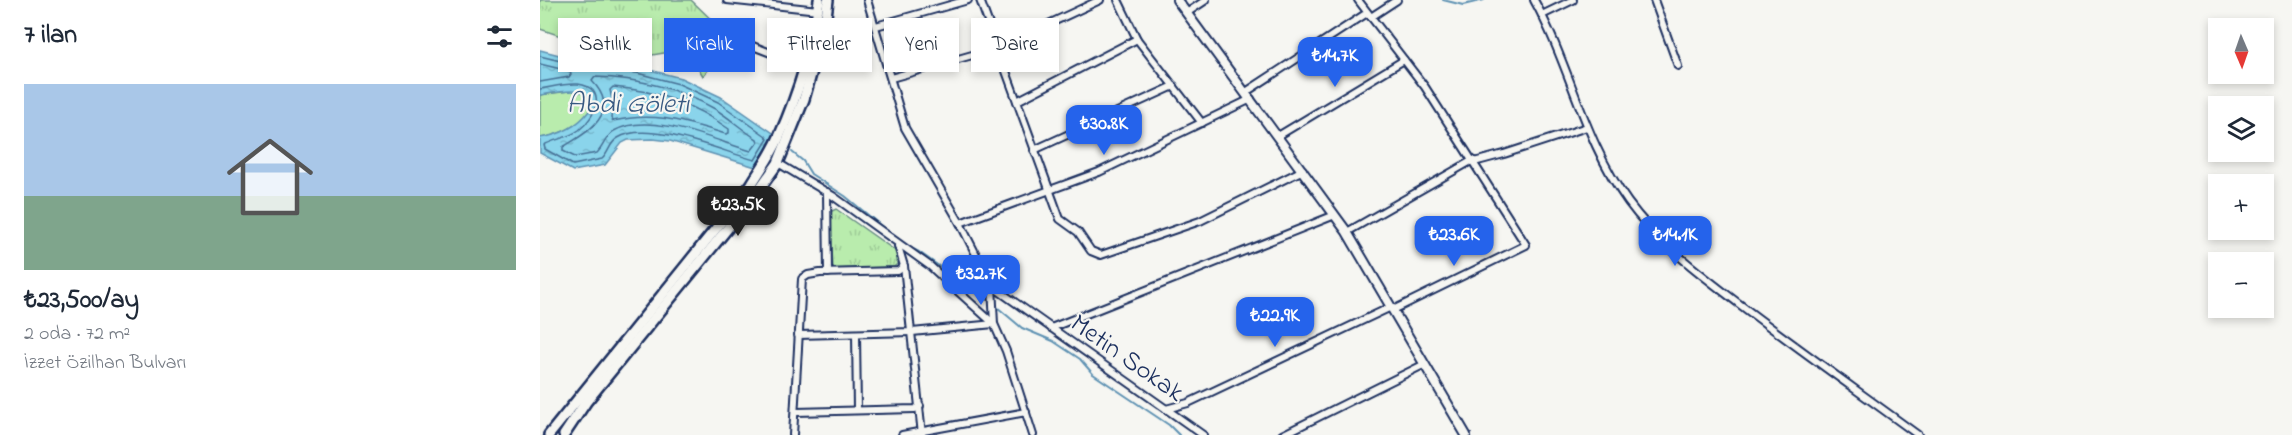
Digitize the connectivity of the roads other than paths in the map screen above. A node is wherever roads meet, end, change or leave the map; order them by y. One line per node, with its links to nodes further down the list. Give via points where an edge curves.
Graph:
1 (727, 0): 15 (street)
2 (828, 0): 38 (main road, via 804,99)
3 (867, 0): 22 (street, Metin Sokak)
4 (968, 0): 22 (street)
5 (980, 0): 20 (street)
6 (1100, 0): 21 (street)
7 (1118, 0): 23 (street)
8 (1177, 0): 17 (street)
9 (1206, 0): 17 (street)
10 (1358, 0): 19 (street)
11 (1397, 0): 19 (street)
12 (1534, 0): 18 (street)
13 (1573, 0): 18 (street)
14 (1654, 0): 26 (street)
15 (743, 1): 16 (street)
16 (818, 5)
17 (1188, 12): 31 (street)
18 (1541, 13): 34 (street)
19 (1369, 15): 25 (street); 31 (street)
20 (987, 18)
21 (1059, 19)
22 (876, 26): 29 (street, Metin Sokak)
23 (1137, 39): 30 (street); 32 (street)
24 (971, 56): 29 (street)
25 (1404, 60): 35 (street); 37 (street)
26 (1678, 66)
27 (802, 72): 62 (main road, via 778,139 751,185)
28 (1007, 72): 32 (street)
29 (891, 78): 43 (street, Metin Sokak, via 905,128)
30 (1174, 86): 33 (street); 36 (street)
31 (1249, 96): 33 (street); 35 (street)
32 (1017, 101): 36 (street)
33 (1202, 123): 40 (street, via 1100,172)
34 (1587, 127): 37 (street); 70 (street, via 1628,202 1664,242 1761,321)
35 (1278, 135): 39 (street)
36 (1034, 150): 40 (street)
37 (1473, 161): 44 (street); 49 (street, via 1526,245)
38 (778, 163): 41 (street); 63 (main road, via 586,402)
39 (1303, 170): 40 (street, via 1200,221 1101,255 1091,251 1078,232 1060,219); 42 (street)
40 (1048, 190): 43 (street)
41 (827, 192): 45 (street); 47 (street)
42 (1335, 215): 44 (street); 51 (street)
43 (960, 223): 48 (street, Metin Sokak)
44 (1347, 232): 49 (street)
45 (898, 245): 46 (street); 50 (street, via 930,266)
46 (904, 266): 47 (street, via 898,271); 52 (street)
47 (828, 273): 54 (street, via 802,279)
48 (992, 286): 50 (street); 51 (street, Metin Sokak)
49 (1392, 308): 55 (street); 57 (street, via 1188,403)
50 (994, 324): 52 (street); 60 (street)
51 (1051, 328): 57 (street, Metin Sokak)
52 (912, 332): 53 (street); 56 (street)
53 (856, 334): 54 (street); 58 (street)
54 (798, 335): 59 (street)
55 (1425, 364): 68 (street); 69 (street)
56 (920, 406): 58 (street); 61 (street)
57 (1166, 409): 67 (street, Metin Sokak)
58 (857, 410): 59 (street)
59 (796, 412): 64 (street)
60 (1026, 412): 61 (street); 66 (street)
61 (922, 434): 65 (street)
62 (549, 435)
63 (564, 435)
64 (793, 435)
65 (902, 435)
66 (1033, 435)
67 (1203, 435)
68 (1282, 435)
69 (1466, 435)
70 (1918, 435)

